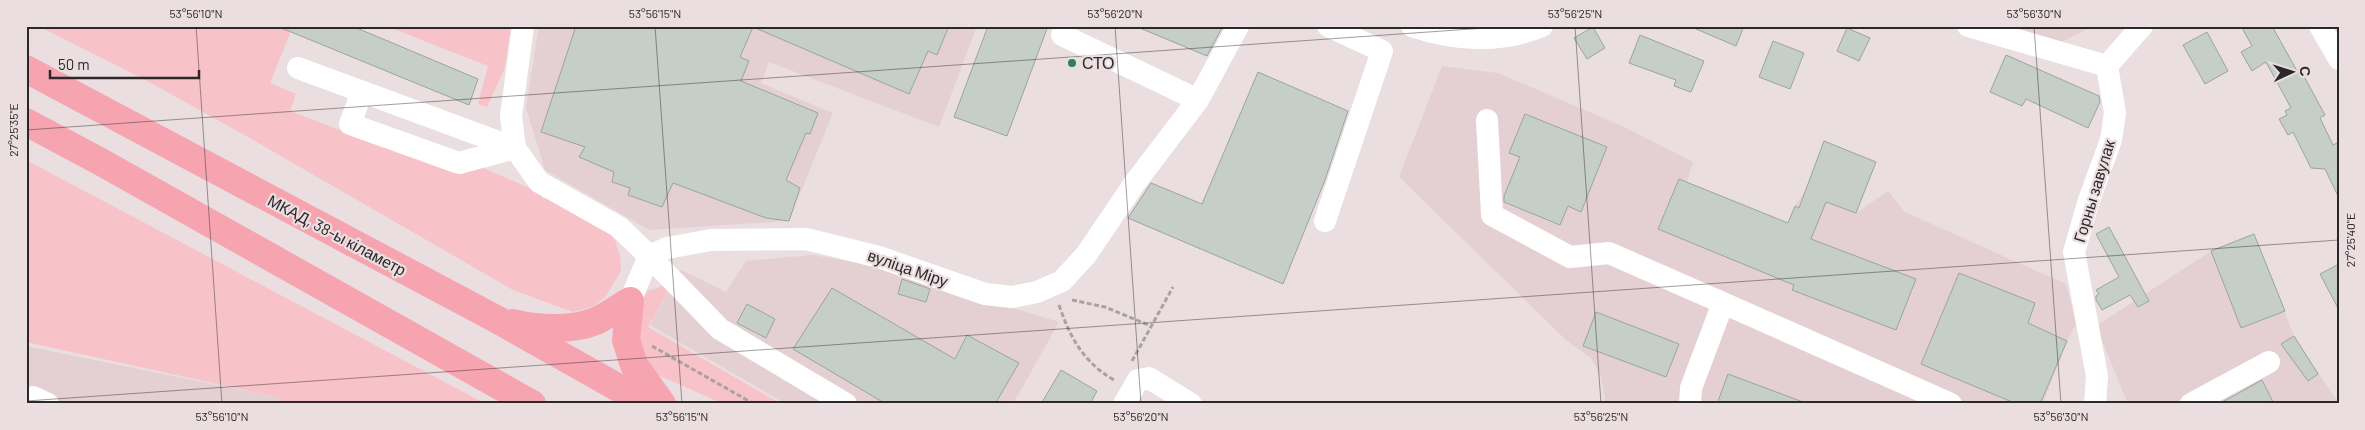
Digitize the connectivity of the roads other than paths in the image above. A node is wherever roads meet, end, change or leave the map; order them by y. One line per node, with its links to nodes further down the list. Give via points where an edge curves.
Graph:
1 (523, 26): 18 (street, via 511,116)
2 (1066, 26): 15 (street, via 1062,35)
3 (1238, 26): 15 (street, вуліца Міру)
4 (1328, 26): 19 (street, via 1382,51)
5 (1412, 26): 6 (street, via 1439,35 1478,38 1528,32)
6 (1542, 26)
7 (1968, 26): 11 (street)
8 (2142, 26): 11 (street)
9 (2320, 26): 10 (street)
10 (2339, 59)
11 (2107, 66): 34 (street, Горны завулак, via 2114,112 2111,140 2088,200 2074,252 2097,376)
12 (298, 68): 14 (street)
13 (26, 69): 23 (highway, МКАД, 38-ы кіламетр)
14 (362, 92): 18 (street); 18 (street, via 350,124 459,164)
15 (1198, 100): 20 (street, вуліца Міру, via 1124,198 1086,255 1054,291 1012,297 984,294 879,257 806,239 711,240 667,248)
16 (1487, 120): 22 (street, via 1492,215 1570,257 1609,253)
17 (26, 122): 26 (highway)
18 (515, 148): 20 (street, via 539,182 619,227)
19 (1325, 221)
20 (649, 256): 21 (street); 30 (street, via 720,329)
21 (630, 301): 23 (highway, via 595,321 570,326 521,325); 29 (highway, via 626,340 634,365)
22 (1723, 303): 32 (street, via 1691,388); 33 (street)
23 (498, 320): 28 (highway, МКАД, 38-ы кіламетр)
24 (2269, 362): 35 (street)
25 (1125, 392): 31 (street, via 1138,380 1148,378)
26 (509, 395): 27 (highway)
27 (532, 404)
28 (646, 404)
29 (662, 404)
30 (846, 404)
31 (1192, 404)
32 (1690, 404)
33 (1951, 404)
34 (2095, 404)
35 (2191, 404)

